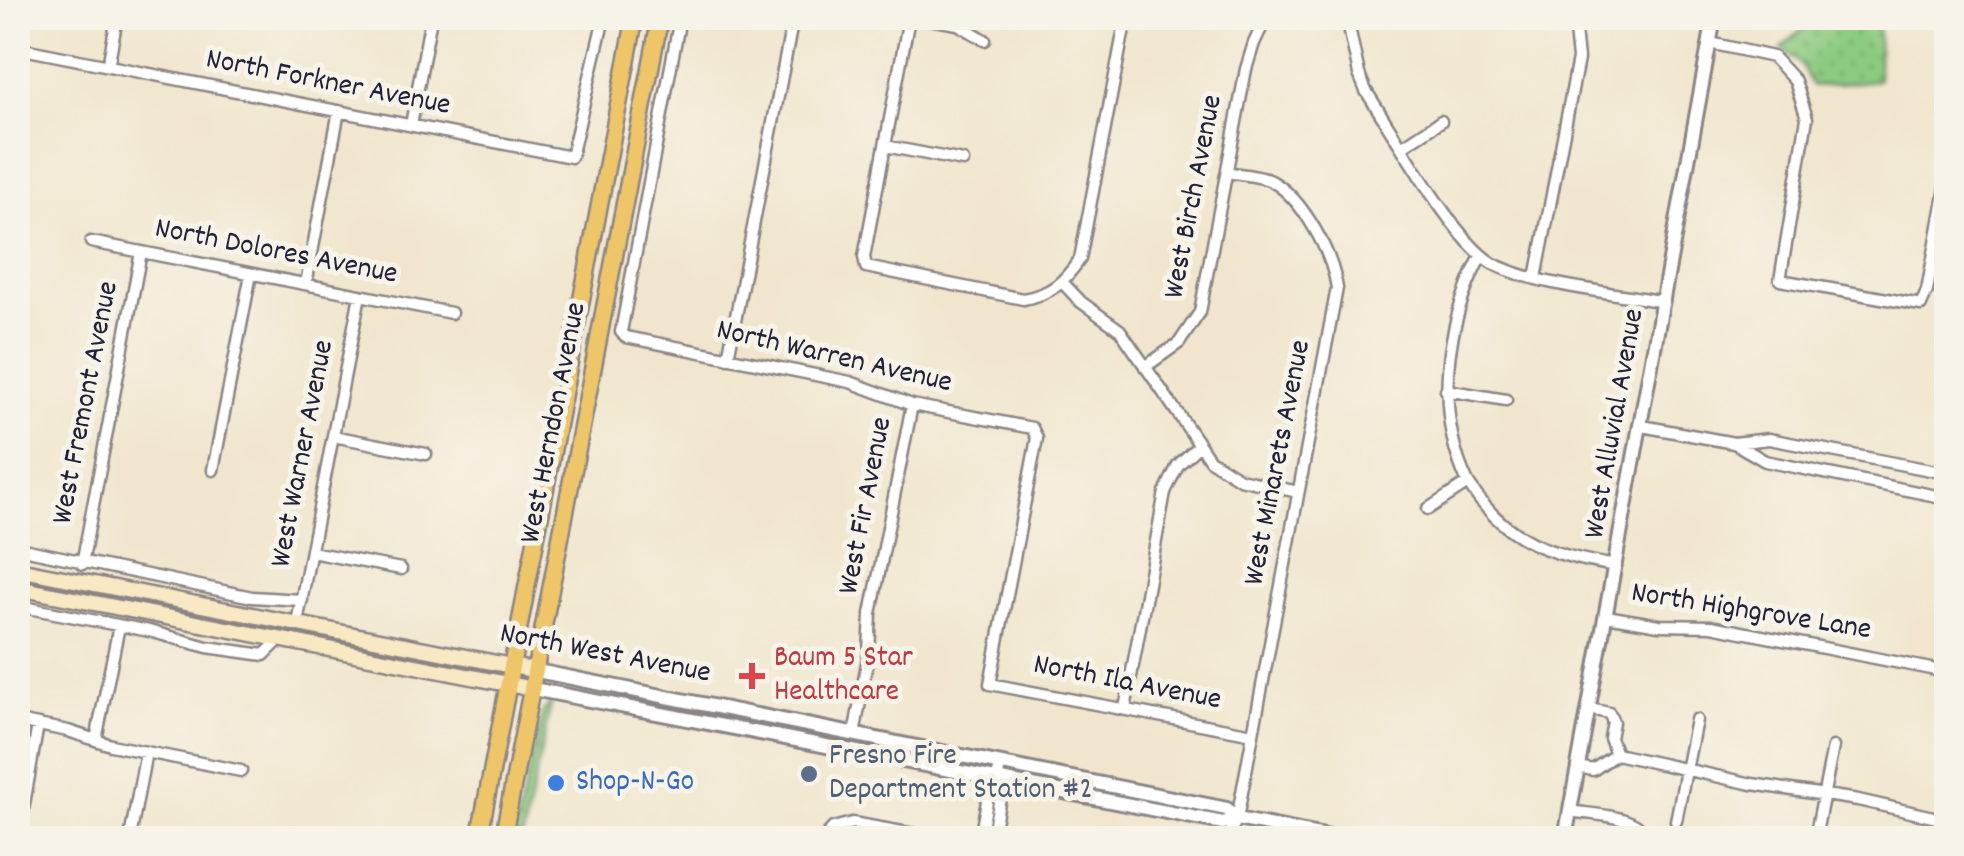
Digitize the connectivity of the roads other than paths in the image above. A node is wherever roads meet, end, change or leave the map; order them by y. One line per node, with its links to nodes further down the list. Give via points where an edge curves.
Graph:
1 (117, 18): 18 (street)
2 (431, 18): 21 (street)
3 (604, 18): 21 (street, North Forkner Avenue, via 571,157)
4 (635, 18): 74 (main road, West Herndon Avenue)
5 (660, 18): 75 (main road, West Herndon Avenue)
6 (680, 18): 37 (street, North Warren Avenue, via 621,332)
7 (793, 18): 37 (street)
8 (910, 18): 22 (street)
9 (924, 18): 15 (street, via 958,24)
10 (1126, 18): 33 (street, via 1080,259)
11 (1266, 18): 25 (street, West Birch Avenue, via 1246,69)
12 (1347, 18): 23 (street, via 1359,74)
13 (1565, 18): 31 (street, via 1575,30 1578,59)
14 (1714, 18): 16 (street, West Alluvial Avenue)
15 (985, 40)
16 (1710, 43): 26 (street, via 1773,57 1795,81 1807,118 1780,280 1920,305); 35 (street, West Alluvial Avenue)
17 (18, 48): 18 (street, North Forkner Avenue)
18 (108, 66): 19 (street, North Forkner Avenue)
19 (339, 112): 21 (street, North Forkner Avenue); 32 (street)
20 (1441, 121): 23 (street)
21 (410, 125)
22 (885, 146): 24 (street); 33 (street, via 866,267 1011,298 1035,297)
23 (1403, 146): 29 (street)
24 (963, 161)
25 (1227, 172): 38 (street, West Birch Avenue, via 1200,312 1179,343); 52 (street, West Minarets Avenue, via 1272,181 1310,222 1334,266 1337,288)
26 (1946, 188)
27 (91, 242): 28 (street, North Dolores Avenue)
28 (141, 252): 30 (street, North Dolores Avenue); 57 (street, West Fremont Avenue)
29 (1481, 256): 31 (street); 39 (street, via 1461,306)
30 (251, 274): 32 (street, North Dolores Avenue); 48 (street)
31 (1536, 278): 35 (street)
32 (306, 284): 34 (street, North Dolores Avenue)
33 (1063, 284): 38 (street, via 1120,330)
34 (360, 295): 36 (street, North Dolores Avenue); 43 (street, West Warner Avenue)
35 (1664, 302): 42 (street, West Alluvial Avenue)
36 (451, 313)
37 (728, 358): 41 (street, North Warren Avenue, via 850,382)
38 (1145, 366): 45 (street)
39 (1446, 390): 40 (street); 50 (street, via 1450,436)
40 (1506, 400)
41 (912, 404): 78 (street, North Warren Avenue, via 1032,428 1037,438); 86 (street, West Fir Avenue)
42 (1642, 426): 44 (street); 58 (street, West Alluvial Avenue)
43 (333, 436): 46 (street); 56 (street, West Warner Avenue)
44 (1734, 443): 47 (street, via 1769,439); 51 (street, via 1765,461)
45 (1198, 446): 52 (street, via 1230,475); 80 (street, via 1178,465 1165,492)
46 (426, 454)
47 (1904, 464): 49 (street); 51 (street)
48 (213, 470)
49 (1946, 473)
50 (1468, 483): 54 (street); 58 (street, via 1497,520 1537,546)
51 (1900, 488): 53 (street)
52 (1298, 492): 85 (street, West Minarets Avenue)
53 (1946, 498)
54 (1428, 509)
55 (18, 548): 57 (street)
56 (310, 552): 60 (street); 62 (street, West Warner Avenue)
57 (82, 564): 62 (street, via 252,597)
58 (1616, 566): 64 (street, West Alluvial Avenue)
59 (18, 569): 65 (main road, North West Avenue)
60 (401, 569)
61 (18, 588): 67 (main road, North West Avenue)
62 (302, 600): 65 (street, West Warner Avenue)
63 (18, 606): 66 (street)
64 (1606, 616): 76 (street, North Highgrove Lane, via 1711,626); 81 (street, West Alluvial Avenue)
65 (297, 623): 67 (main road, via 287,632 228,620); 68 (main road, North West Avenue)
66 (119, 626): 72 (street); 88 (street)
67 (212, 626): 69 (main road, North West Avenue); 72 (street)
68 (361, 636): 70 (main road, via 306,636); 71 (main road, North West Avenue)
69 (278, 640): 70 (main road, North West Avenue); 72 (street, via 264,655)
70 (298, 642): 73 (main road, North West Avenue)
71 (410, 645): 73 (main road, via 401,651); 74 (main road, North West Avenue)
72 (207, 648)
73 (334, 649): 77 (main road, North West Avenue)
74 (513, 665): 75 (main road, North West Avenue); 77 (main road, West Herndon Avenue)
75 (536, 671): 79 (main road, West Herndon Avenue); 86 (street, North West Avenue)
76 (1946, 672)
77 (509, 684): 79 (main road, North West Avenue); 104 (main road, West Herndon Avenue)
78 (990, 684): 80 (street, North Ila Avenue)
79 (533, 689): 87 (street, North West Avenue); 105 (main road, West Herndon Avenue)
80 (1125, 709): 85 (street, North Ila Avenue)
81 (1589, 709): 91 (street, via 1609,713); 93 (street, West Alluvial Avenue)
82 (1696, 720): 94 (street)
83 (18, 721): 84 (street)
84 (38, 724): 88 (street); 102 (street)
85 (1254, 734): 99 (street, West Minarets Avenue)
86 (854, 735): 87 (street, via 848,741 787,731); 92 (street, North West Avenue)
87 (777, 736): 96 (street, North West Avenue)
88 (96, 740): 90 (street)
89 (1834, 747): 97 (street)
90 (146, 752): 95 (street); 103 (street)
91 (1616, 754): 93 (street, via 1592,770); 94 (street)
92 (1000, 765): 96 (street); 99 (street, North West Avenue, via 1227,809)
93 (1578, 767): 98 (street, West Alluvial Avenue)
94 (1686, 768): 97 (street); 101 (street)
95 (241, 771)
96 (997, 781): 99 (street, North West Avenue, via 1223,823); 108 (street); 109 (street, via 1001,793)
97 (1824, 795): 100 (street); 115 (street)
98 (1570, 811): 113 (street, West Alluvial Avenue); 114 (street, via 1632,823)
99 (1237, 819): 110 (street, West Minarets Avenue); 111 (street, West Minarets Avenue); 112 (street, North West Avenue)
100 (1946, 820)
101 (1676, 821)
102 (18, 838)
103 (130, 838)
104 (479, 838)
105 (503, 838)
106 (824, 838): 107 (street, via 852,823)
107 (929, 838)
108 (980, 838)
109 (992, 838)
110 (1227, 838)
111 (1239, 838)
112 (1335, 838)
113 (1565, 838)
114 (1647, 838)
115 (1815, 838)

